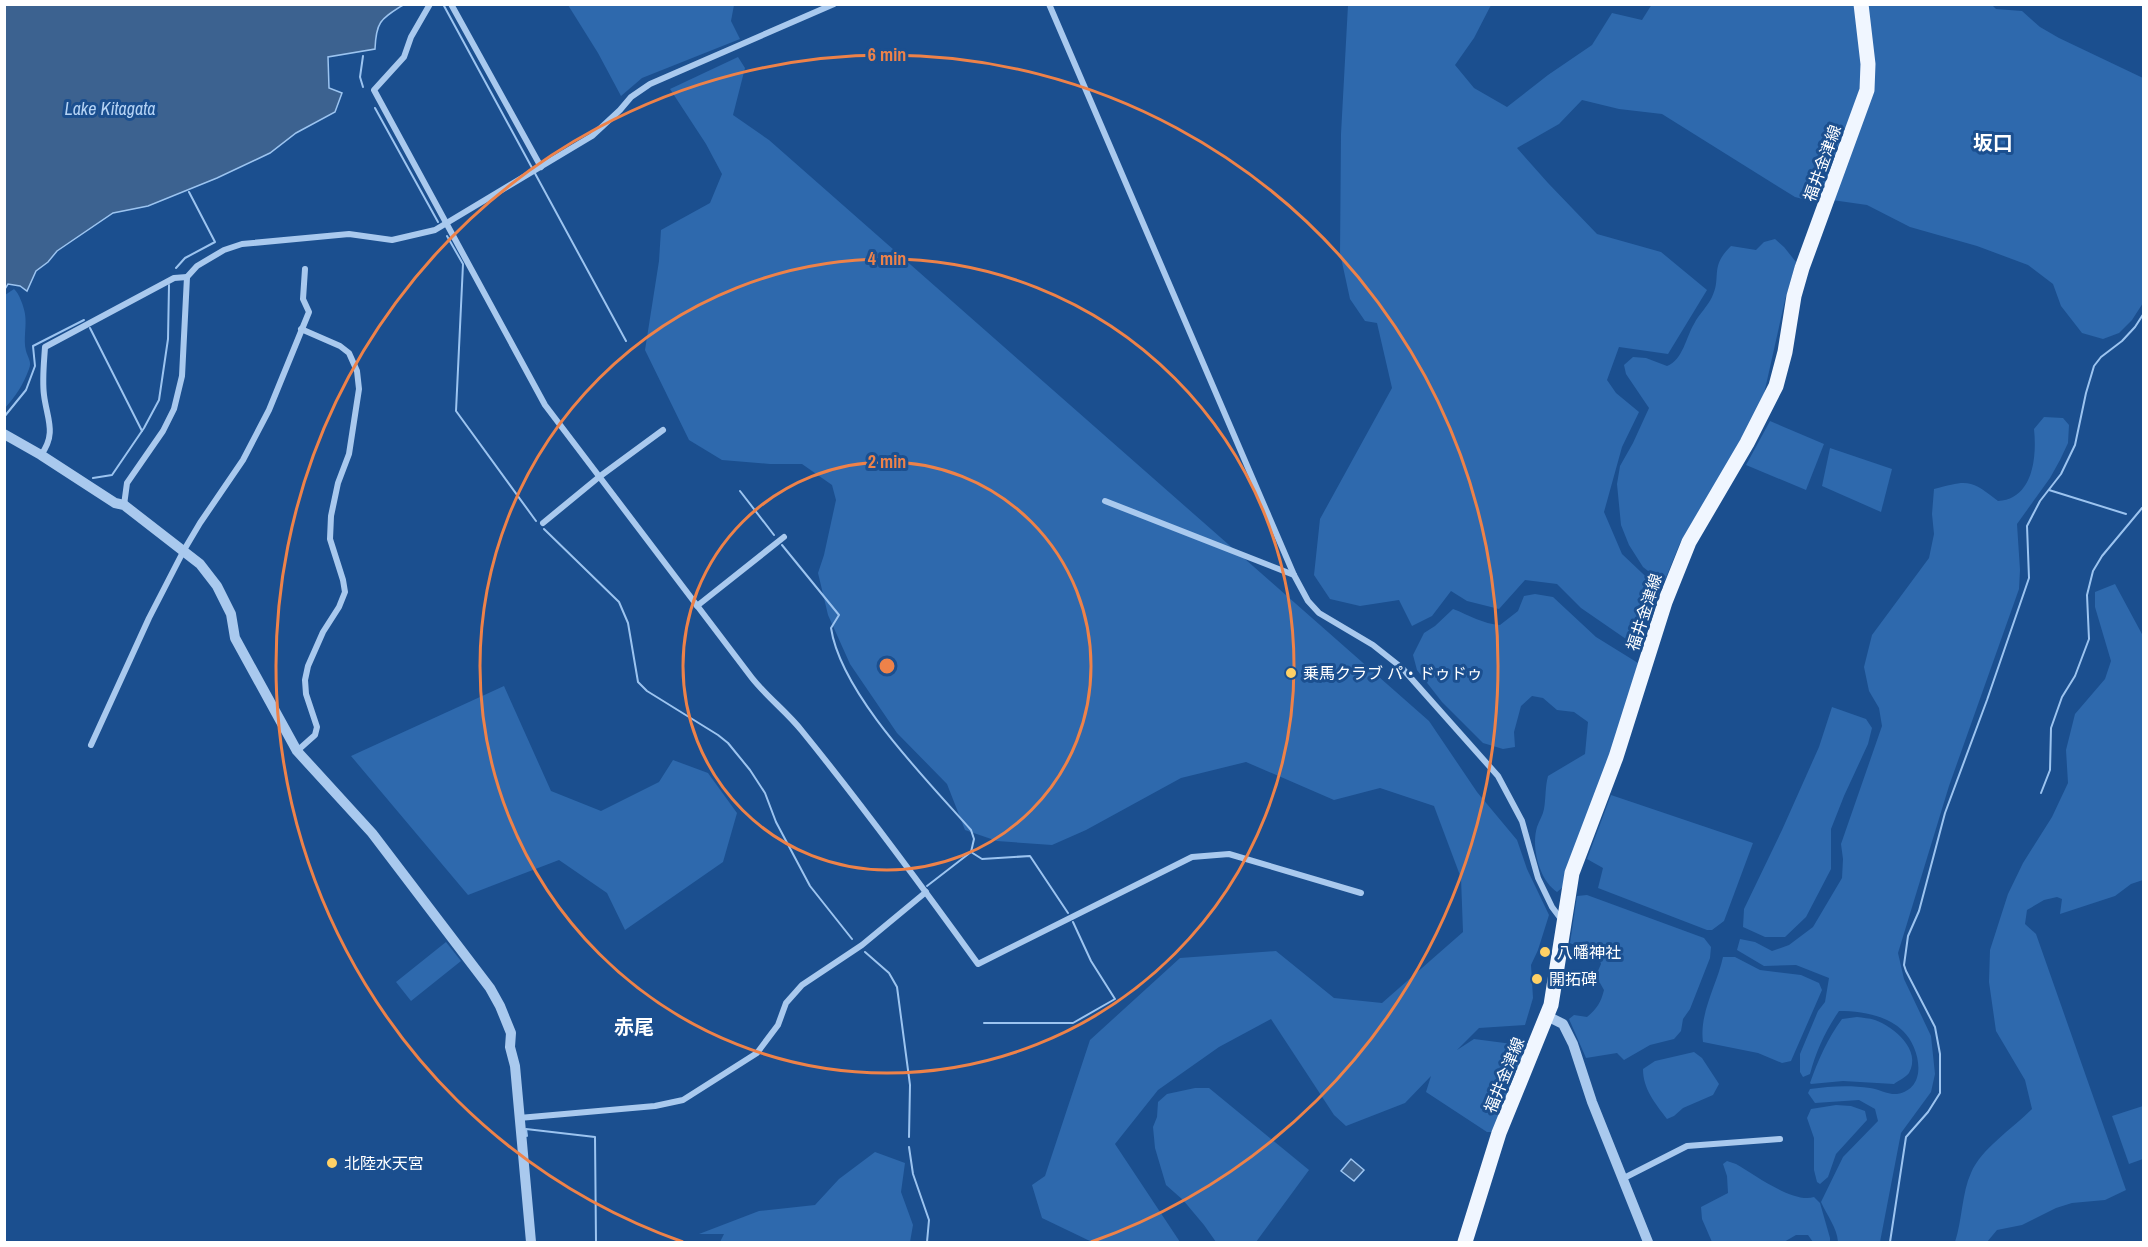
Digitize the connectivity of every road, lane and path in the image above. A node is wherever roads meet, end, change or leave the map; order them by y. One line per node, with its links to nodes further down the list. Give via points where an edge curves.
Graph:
1 (430, 4): 7 (street, via 404,57 374,90)
2 (451, 4): 6 (street)
3 (834, 4): 6 (street, via 650,84 631,97 592,136)
4 (1049, 4): 20 (street)
5 (1861, 7): 26 (main road, 福井金津線, via 1867,90 1802,268 1776,386 1680,562 1616,757 1576,859)
6 (541, 167): 7 (street)
7 (447, 223): 9 (street, via 435,230 392,240 349,234 242,244 197,266); 14 (street, via 545,405)
8 (305, 269): 10 (street, via 303,298 309,312)
9 (187, 277): 13 (street, via 174,278 45,347 43,394 51,429); 16 (street, via 182,376 174,409 127,483)
10 (301, 329): 19 (street, via 269,410 243,460); 23 (street, via 349,353 359,389 349,454 331,516 330,539 345,592 308,666 306,694 317,728 315,735)
11 (663, 429): 14 (street)
12 (4, 434): 13 (street)
13 (41, 455): 16 (street)
14 (599, 477): 17 (street); 21 (street)
15 (1105, 501): 20 (street)
16 (124, 505): 19 (street)
17 (543, 523)
18 (784, 537): 21 (street)
19 (184, 550): 22 (street); 23 (street, via 217,586 231,614 235,638)
20 (1294, 575): 26 (street, via 1319,613 1373,645 1402,668 1498,776 1522,821 1538,878)
21 (697, 606): 24 (street, via 766,695 800,728)
22 (91, 745)
23 (297, 751): 28 (street, via 372,833 500,1006 511,1033)
24 (926, 892): 25 (street, via 978,964 1192,857 1230,854); 28 (street, via 862,945 802,985 757,1053 683,1100)
25 (1361, 893)
26 (1564, 922): 27 (main road, 福井金津線)
27 (1547, 1016): 30 (street, via 1565,1026); 32 (main road, 福井金津線, via 1499,1133)
28 (519, 1118): 31 (street)
29 (1780, 1139): 30 (street, via 1687,1146)
30 (1622, 1179): 33 (street)
31 (531, 1242)
32 (1465, 1242)
33 (1648, 1242)

